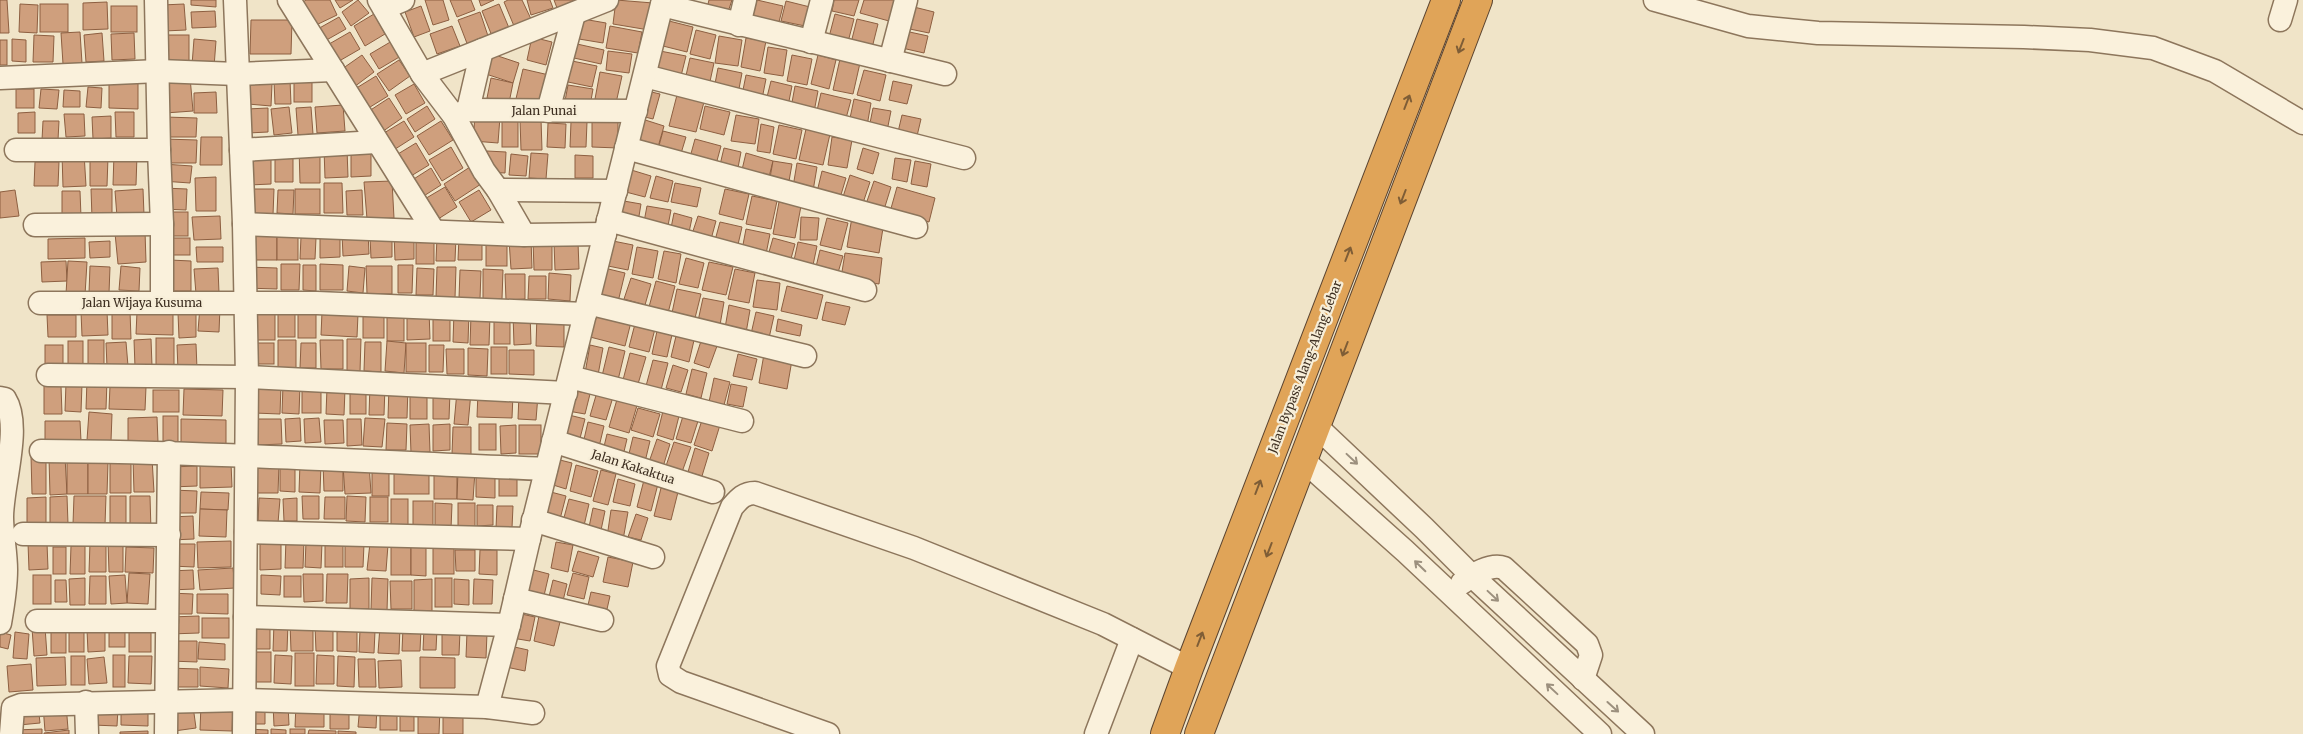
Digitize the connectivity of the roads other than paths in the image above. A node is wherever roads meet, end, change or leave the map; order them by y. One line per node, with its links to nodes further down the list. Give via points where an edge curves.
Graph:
1 (156, 0): 19 (street)
2 (235, 0): 20 (street)
3 (289, 0): 18 (street)
4 (607, 0): 13 (street)
5 (746, 0): 14 (street)
6 (822, 0): 15 (street)
7 (906, 0): 17 (street)
8 (1446, 0): 78 (highway, Jalan Bypass Alang-Alang Lebar, one-way to 8)
9 (1478, 0): 55 (highway, one-way to 55)
10 (1655, 0): 28 (street, via 1748,26 1818,33 2024,37 2090,40 2153,48 2215,71)
11 (663, 2): 14 (street); 23 (street)
12 (389, 3): 21 (street)
13 (574, 14): 16 (street); 25 (street)
14 (739, 25): 15 (street)
15 (811, 42): 17 (street)
16 (482, 50): 21 (street); 27 (street)
17 (890, 61): 22 (street)
18 (333, 70): 20 (street); 29 (street)
19 (159, 71): 20 (street); 24 (street); 32 (street)
20 (237, 74): 33 (street)
21 (422, 74): 27 (street)
22 (945, 74)
23 (645, 76): 26 (street); 34 (street)
24 (0, 78)
25 (548, 111): 26 (street, Jalan Punai); 27 (street, Jalan Punai)
26 (636, 111): 30 (street)
27 (461, 113): 35 (street, via 484,171)
28 (2303, 122)
29 (376, 142): 33 (street); 42 (street)
30 (626, 148): 36 (street); 41 (street)
31 (16, 150): 32 (street)
32 (159, 150): 37 (street)
33 (241, 150): 38 (street)
34 (964, 158)
35 (498, 190): 36 (street); 43 (street)
36 (616, 191): 40 (street)
37 (162, 224): 39 (street); 46 (street)
38 (244, 224): 42 (street); 47 (street)
39 (35, 225)
40 (607, 227): 43 (street); 44 (street); 48 (street)
41 (916, 227)
42 (433, 230): 43 (street)
43 (524, 235)
44 (865, 290)
45 (40, 302): 46 (street, Jalan Wijaya Kusuma)
46 (162, 302): 47 (street, Jalan Wijaya Kusuma)
47 (245, 303): 48 (street, Jalan Wijaya Kusuma); 51 (street)
48 (586, 309): 49 (street, Jalan Wijaya Kusuma); 52 (street)
49 (805, 356)
50 (48, 376): 51 (street)
51 (247, 377): 52 (street); 59 (street)
52 (568, 385): 54 (street); 56 (street)
53 (0, 398): 75 (street, via 9,405 12,430 3,498 6,569)
54 (742, 421)
55 (1316, 426): 60 (highway); 68 (street, one-way to 68)
56 (553, 441): 61 (street); 62 (street, Jalan Kakaktua)
57 (41, 451): 58 (street)
58 (169, 452): 59 (street); 66 (street)
59 (247, 457): 61 (street); 64 (street)
60 (1303, 460): 69 (street, one-way to 60); 91 (highway, one-way to 91)
61 (546, 469): 63 (street)
62 (713, 492)
63 (531, 529): 64 (street); 67 (street); 70 (street)
64 (246, 532): 71 (street)
65 (23, 534): 66 (street)
66 (169, 535): 74 (street)
67 (653, 557)
68 (1471, 576): 69 (street); 93 (street, one-way to 93)
69 (1448, 594): 92 (street, one-way to 69)
70 (515, 599): 72 (street); 76 (street)
71 (245, 617): 76 (street); 79 (street)
72 (602, 620)
73 (37, 621): 74 (street)
74 (167, 622): 81 (street)
75 (0, 624)
76 (509, 625): 82 (street)
77 (1132, 639): 78 (street); 88 (street, via 1103,624 914,548 748,493 732,507 668,666 670,675 681,682); 89 (street)
78 (1189, 668): 90 (highway, Jalan Bypass Alang-Alang Lebar)
79 (245, 700): 81 (street); 82 (street); 87 (street)
80 (86, 702): 81 (street); 84 (street, via 16,706 11,714); 85 (street)
81 (165, 702): 86 (street)
82 (487, 707): 83 (street)
83 (532, 713)
84 (11, 734)
85 (87, 734)
86 (166, 734)
87 (244, 734)
88 (828, 734)
89 (1096, 734)
90 (1165, 734)
91 (1199, 734)
92 (1600, 734)
93 (1643, 734)

